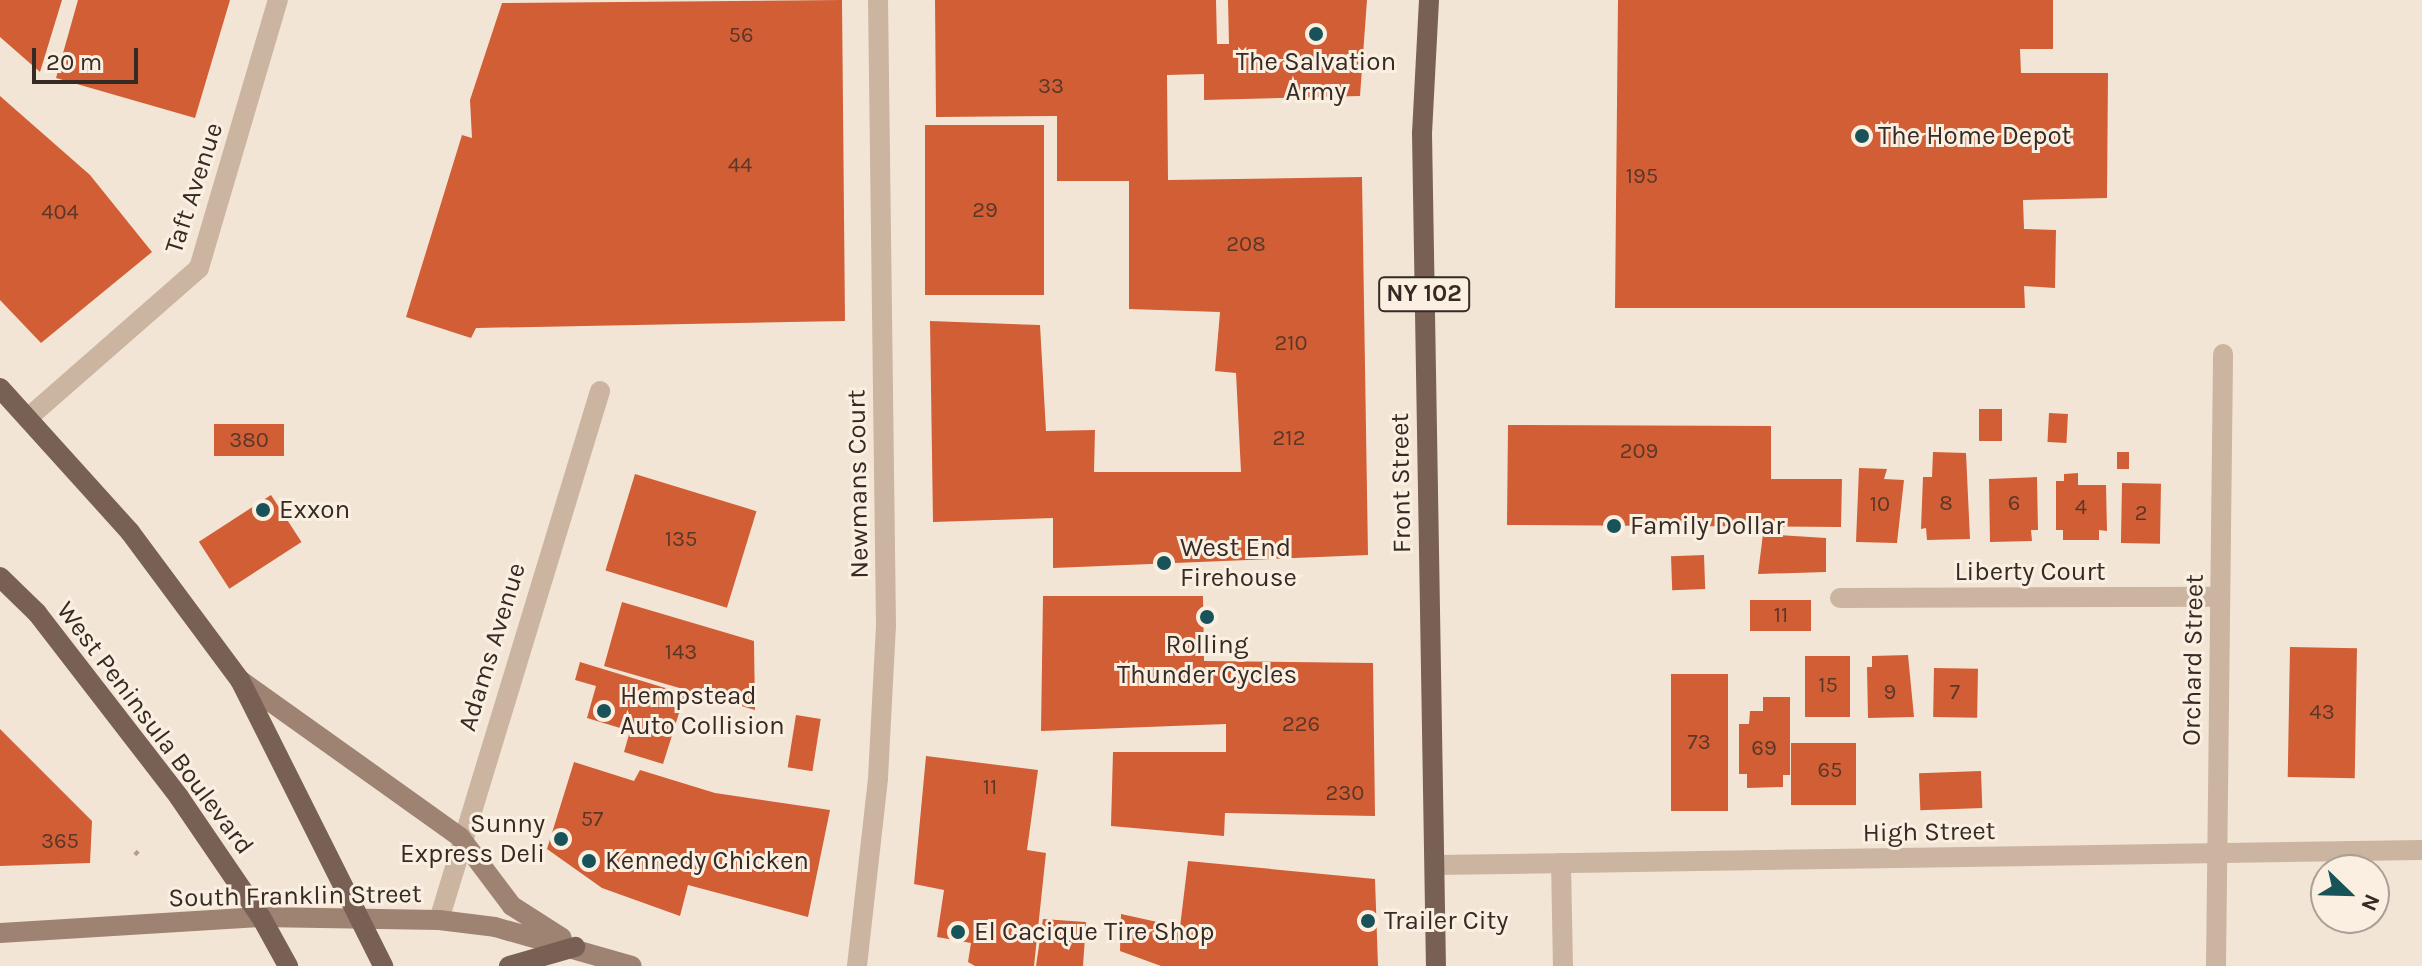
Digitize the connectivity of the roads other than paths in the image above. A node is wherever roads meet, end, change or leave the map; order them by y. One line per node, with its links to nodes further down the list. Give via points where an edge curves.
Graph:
1 (278, 0): 7 (street, Taft Avenue, via 199,268)
2 (878, 0): 26 (street, Newmans Court, via 886,626 878,778)
3 (1429, 0): 16 (main road, Front Street / NY 102, via 1422,133)
4 (2223, 354): 9 (street, Orchard Street)
5 (0, 388): 7 (main road)
6 (600, 391): 12 (street, Adams Avenue)
7 (29, 417): 11 (main road, via 130,532)
8 (0, 577): 18 (main road, West Peninsula Boulevard, via 37,613 179,797)
9 (2220, 597): 10 (street, Liberty Court); 14 (street, Orchard Street)
10 (1840, 598)
11 (240, 680): 12 (main road); 17 (main road)
12 (460, 837): 19 (street, Adams Avenue); 21 (main road, via 512,906)
13 (2422, 850): 14 (street, High Street)
14 (2218, 853): 15 (street, High Street); 29 (street, Orchard Street)
15 (1561, 863): 16 (street, High Street); 28 (street)
16 (1437, 865): 27 (main road, Front Street / NY 102)
17 (359, 916): 18 (main road, South Franklin Street); 19 (main road, South Franklin Street); 23 (main road)
18 (261, 917): 20 (main road, South Franklin Street); 22 (main road, West Peninsula Boulevard)
19 (439, 920): 21 (main road, South Franklin Street)
20 (0, 933)
21 (575, 947): 24 (main road); 25 (main road, South Franklin Street)
22 (288, 966)
23 (383, 966)
24 (509, 966)
25 (632, 966)
26 (857, 966)
27 (1436, 966)
28 (1563, 966)
29 (2216, 966)

